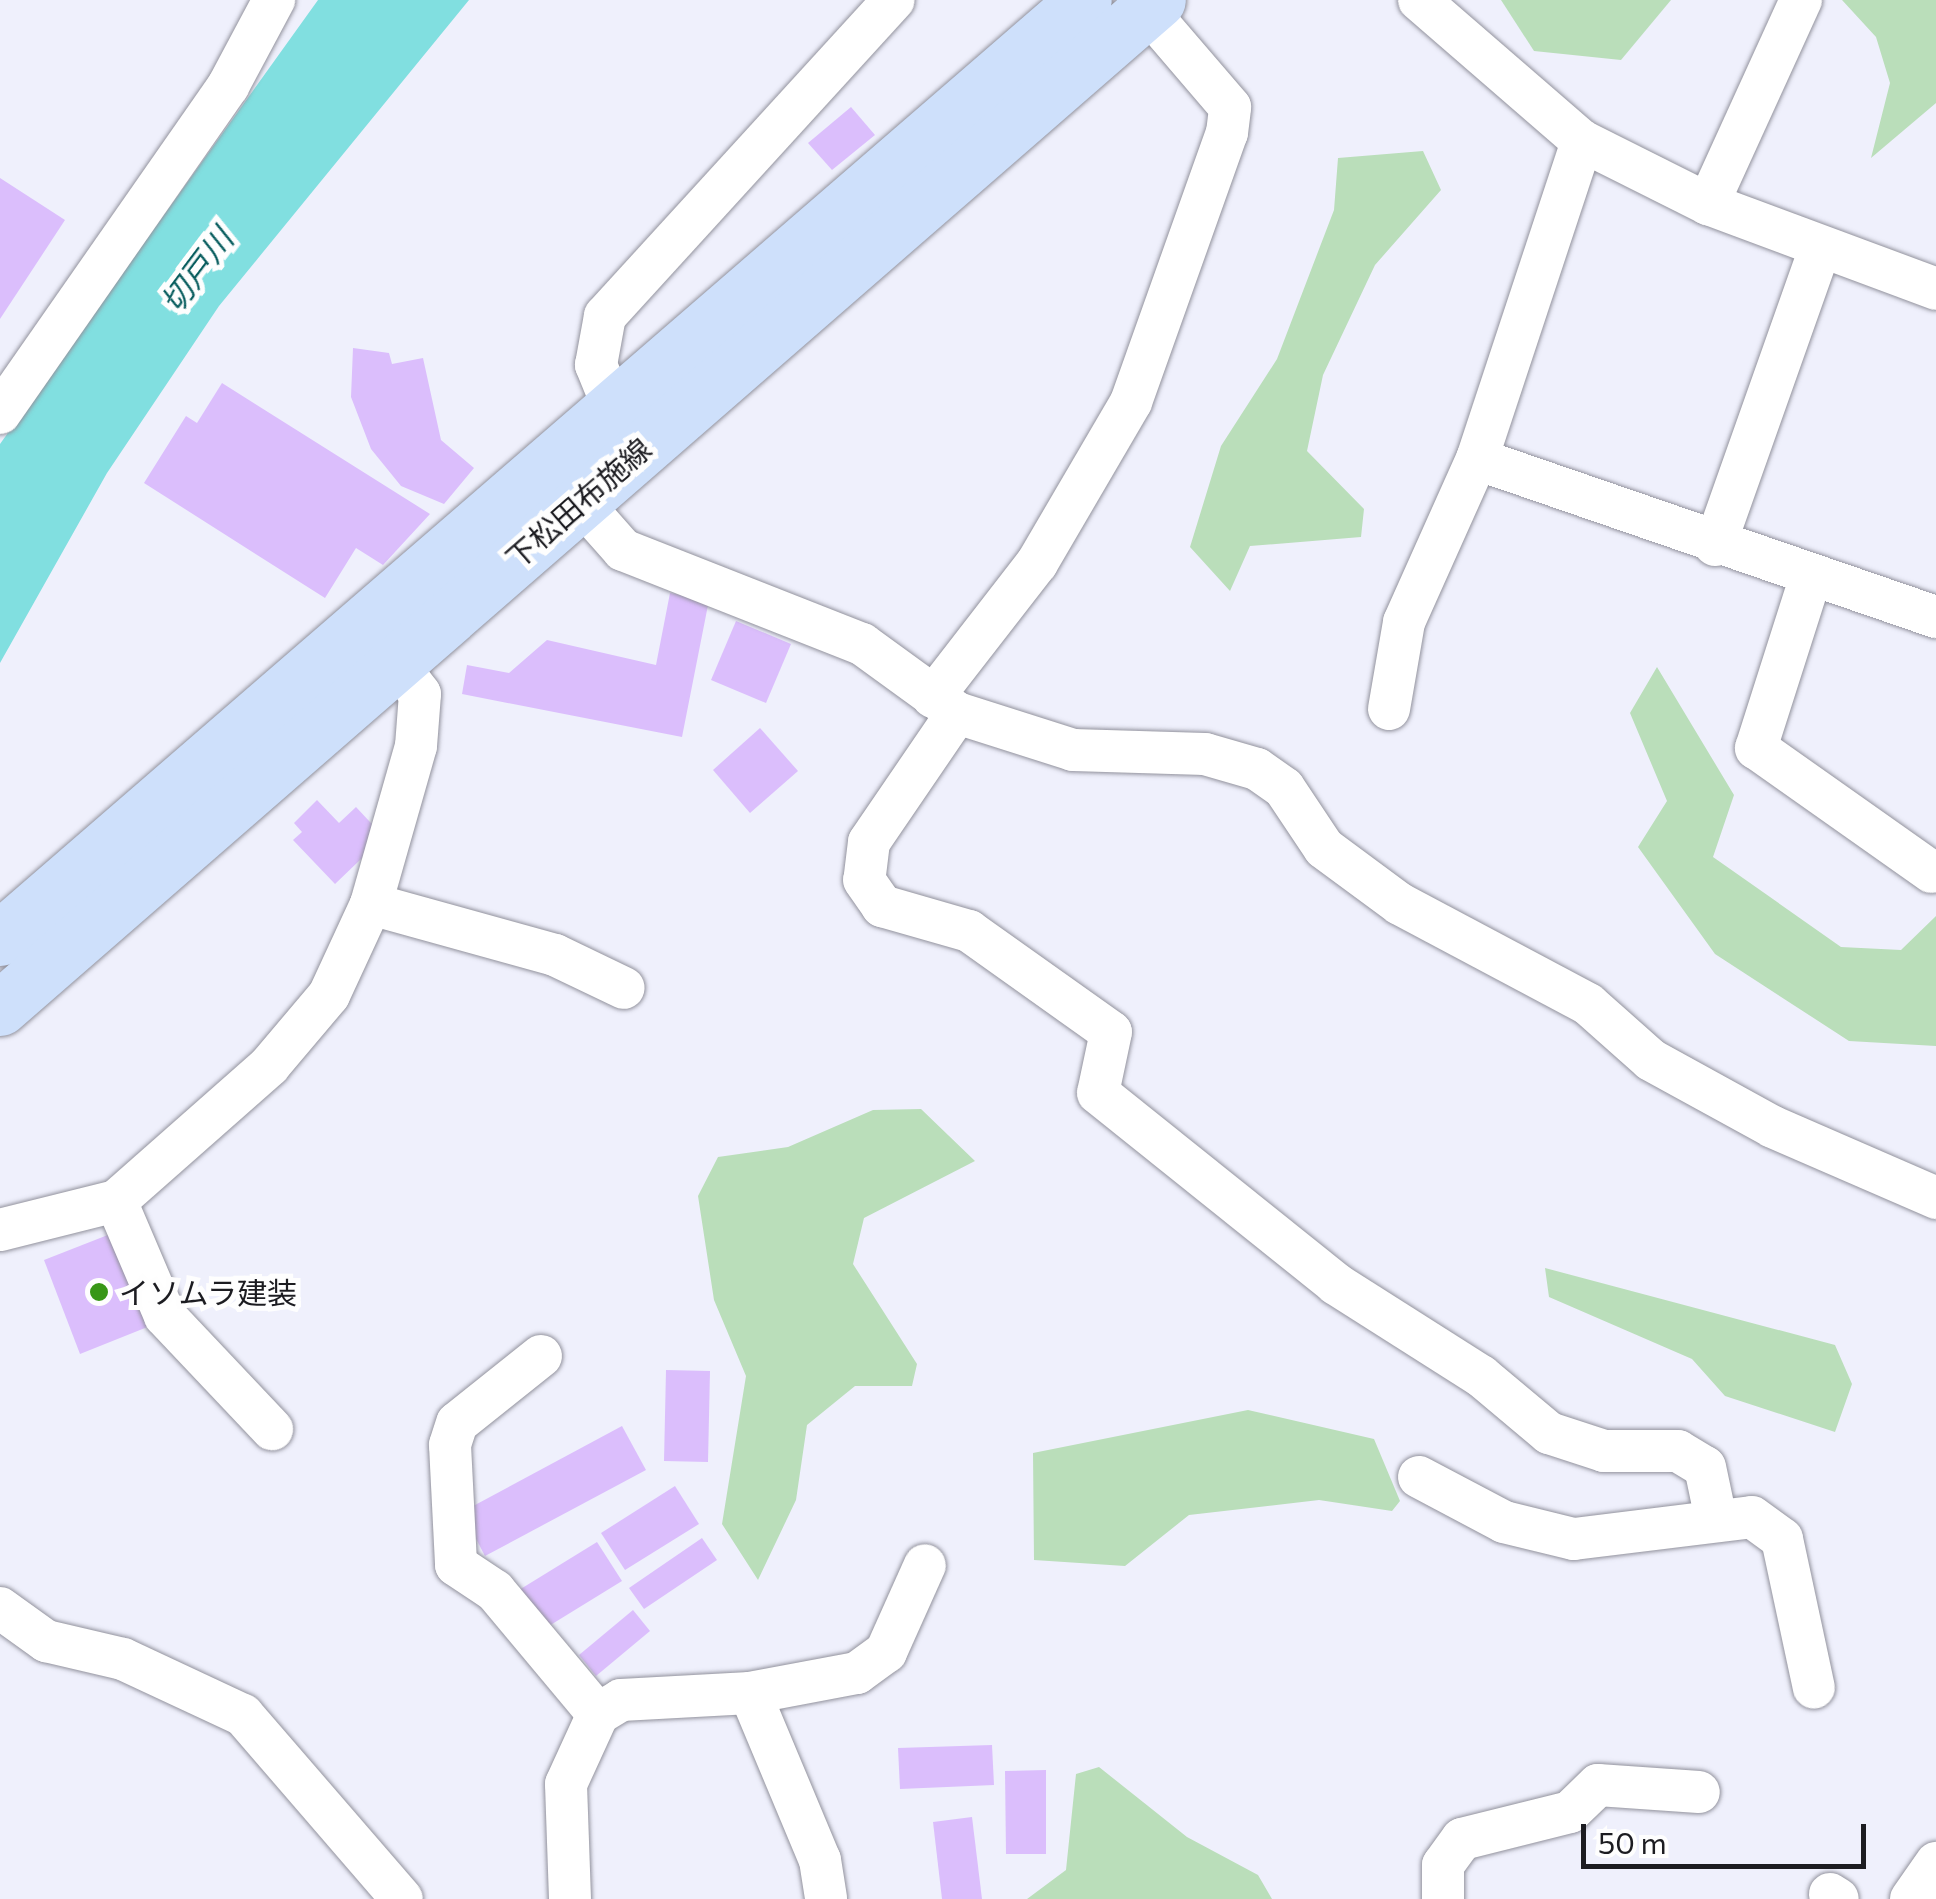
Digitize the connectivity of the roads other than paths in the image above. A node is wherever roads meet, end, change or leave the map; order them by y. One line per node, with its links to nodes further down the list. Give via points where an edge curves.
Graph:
1 (274, 0): 12 (street, via 228,86)
2 (894, 0): 11 (street, via 605,316 596,365)
3 (1084, 0): 11 (main road, 下松田布施線)
4 (1419, 0): 7 (street)
5 (1801, 0): 8 (street)
6 (1153, 5): 14 (main road, 下松田布施線); 19 (street, via 1230,107 1227,133 1132,402)
7 (1582, 142): 8 (street); 13 (street)
8 (1708, 204): 9 (street)
9 (1820, 249): 10 (street); 15 (street)
10 (1936, 289)
11 (614, 409): 14 (main road, 下松田布施線)
12 (0, 413)
13 (1477, 459): 15 (street); 20 (street, via 1404,622)
14 (564, 483): 18 (main road, 下松田布施線); 19 (street, via 623,550 862,644)
15 (1714, 544): 16 (street)
16 (1812, 576): 17 (street); 21 (street, via 1756,748)
17 (1936, 616)
18 (381, 644): 22 (street, via 420,694 416,746); 23 (main road, 下松田布施線); 25 (main road, 下松田布施線)
19 (945, 705): 26 (street, via 1073,750 1205,754 1257,769 1284,788 1324,848 1400,904 1588,1004 1686,1080); 32 (street, via 869,842 864,880 882,906 969,931 1112,1032 1098,1092 1336,1284 1481,1376 1549,1433 1604,1452 1678,1452 1705,1467)
20 (1389, 709)
21 (1932, 872)
22 (371, 904): 24 (street, via 555,955); 27 (street, via 329,994 269,1066)
23 (0, 938)
24 (624, 988)
25 (0, 1008)
26 (1936, 1198)
27 (116, 1200): 28 (street); 30 (street, via 165,1316)
28 (0, 1230)
29 (541, 1356): 37 (street, via 457,1423 450,1444 456,1564 495,1591)
30 (272, 1429)
31 (1419, 1477): 32 (street, via 1504,1522 1574,1539 1618,1540)
32 (1716, 1519): 35 (street, via 1752,1517 1782,1539)
33 (925, 1565): 36 (street, via 886,1652 857,1673)
34 (0, 1608): 40 (street, via 46,1641 123,1659 243,1715)
35 (1814, 1688)
36 (750, 1693): 37 (street, via 620,1700); 42 (street, via 820,1860)
37 (598, 1714): 41 (street, via 566,1784)
38 (1699, 1792): 43 (street, via 1598,1785 1570,1812 1462,1839 1443,1865)
39 (1936, 1863): 44 (street)
40 (402, 1899)
41 (570, 1899)
42 (826, 1899)
43 (1443, 1899)
44 (1911, 1899)

